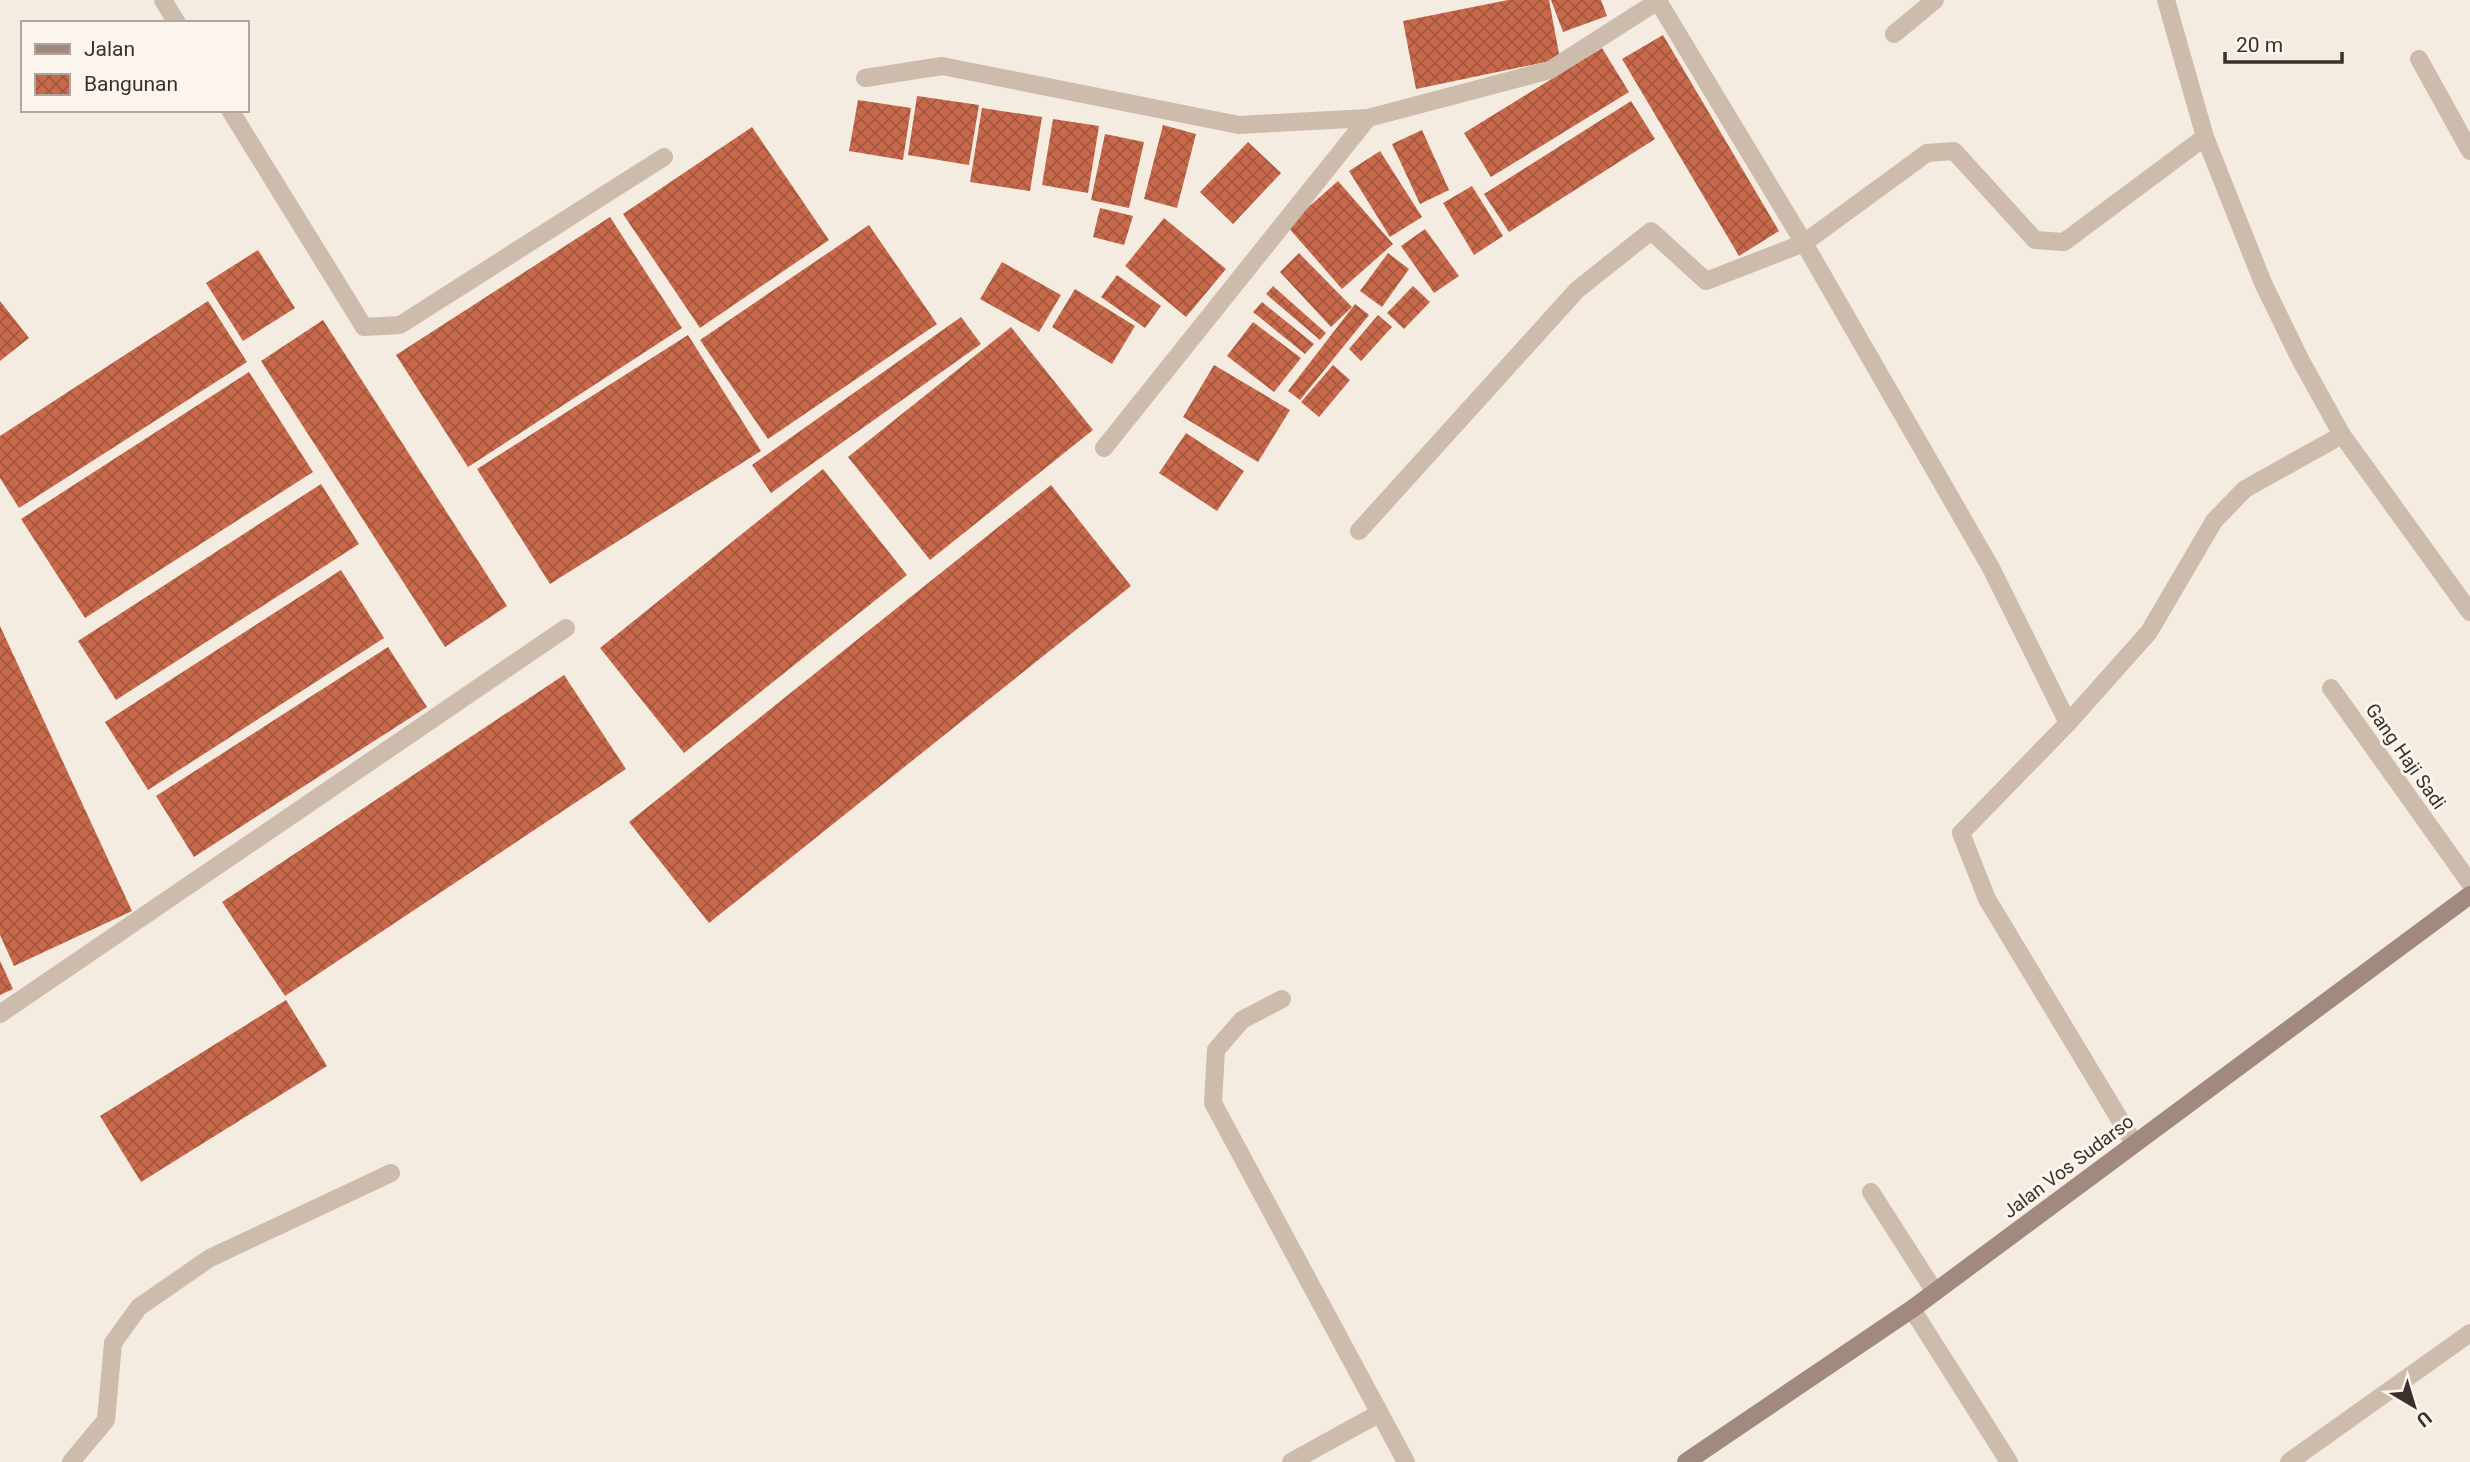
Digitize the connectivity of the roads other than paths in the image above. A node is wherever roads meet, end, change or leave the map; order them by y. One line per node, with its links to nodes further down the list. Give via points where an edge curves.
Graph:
1 (163, 0): 4 (street)
2 (1935, 0): 5 (street)
3 (2166, 0): 10 (street)
4 (176, 21)
5 (1894, 34)
6 (2419, 59): 11 (street)
7 (865, 78): 9 (street, via 942,66 1238,125)
8 (231, 112): 12 (street, via 363,327 400,325)
9 (1368, 118): 13 (street, via 1550,69 1658,2); 15 (street)
10 (2205, 137): 13 (street, via 2064,242 2035,240 1954,151 1927,153); 14 (street, via 2263,283)
11 (2470, 151)
12 (664, 157)
13 (1804, 243): 16 (street, via 1706,281 1651,230 1577,290); 20 (street, via 1992,568)
14 (2342, 435): 17 (street); 20 (street, via 2245,489 2214,521 2149,632)
15 (1104, 449)
16 (1359, 531)
17 (2470, 612)
18 (566, 628): 24 (street)
19 (2331, 688): 21 (street, Gang Haji Sadi)
20 (2068, 723): 25 (street, via 1961,833 1987,899)
21 (2470, 883)
22 (2470, 895): 25 (street, Jalan Vos Sudarso)
23 (1282, 999): 31 (street, via 1242,1020 1216,1050 1213,1103)
24 (0, 1014)
25 (2134, 1143): 28 (street, Jalan Vos Sudarso)
26 (391, 1173): 32 (street, via 210,1258 139,1307 113,1343 106,1420)
27 (1871, 1192): 28 (street)
28 (1935, 1292): 29 (street, Jalan Vos Sudarso)
29 (1912, 1310): 35 (street, Jalan Vos Sudarso); 36 (street)
30 (2470, 1333): 37 (street)
31 (1380, 1413): 33 (street); 34 (street)
32 (71, 1462)
33 (1291, 1462)
34 (1406, 1462)
35 (1686, 1462)
36 (2009, 1462)
37 (2289, 1462)

